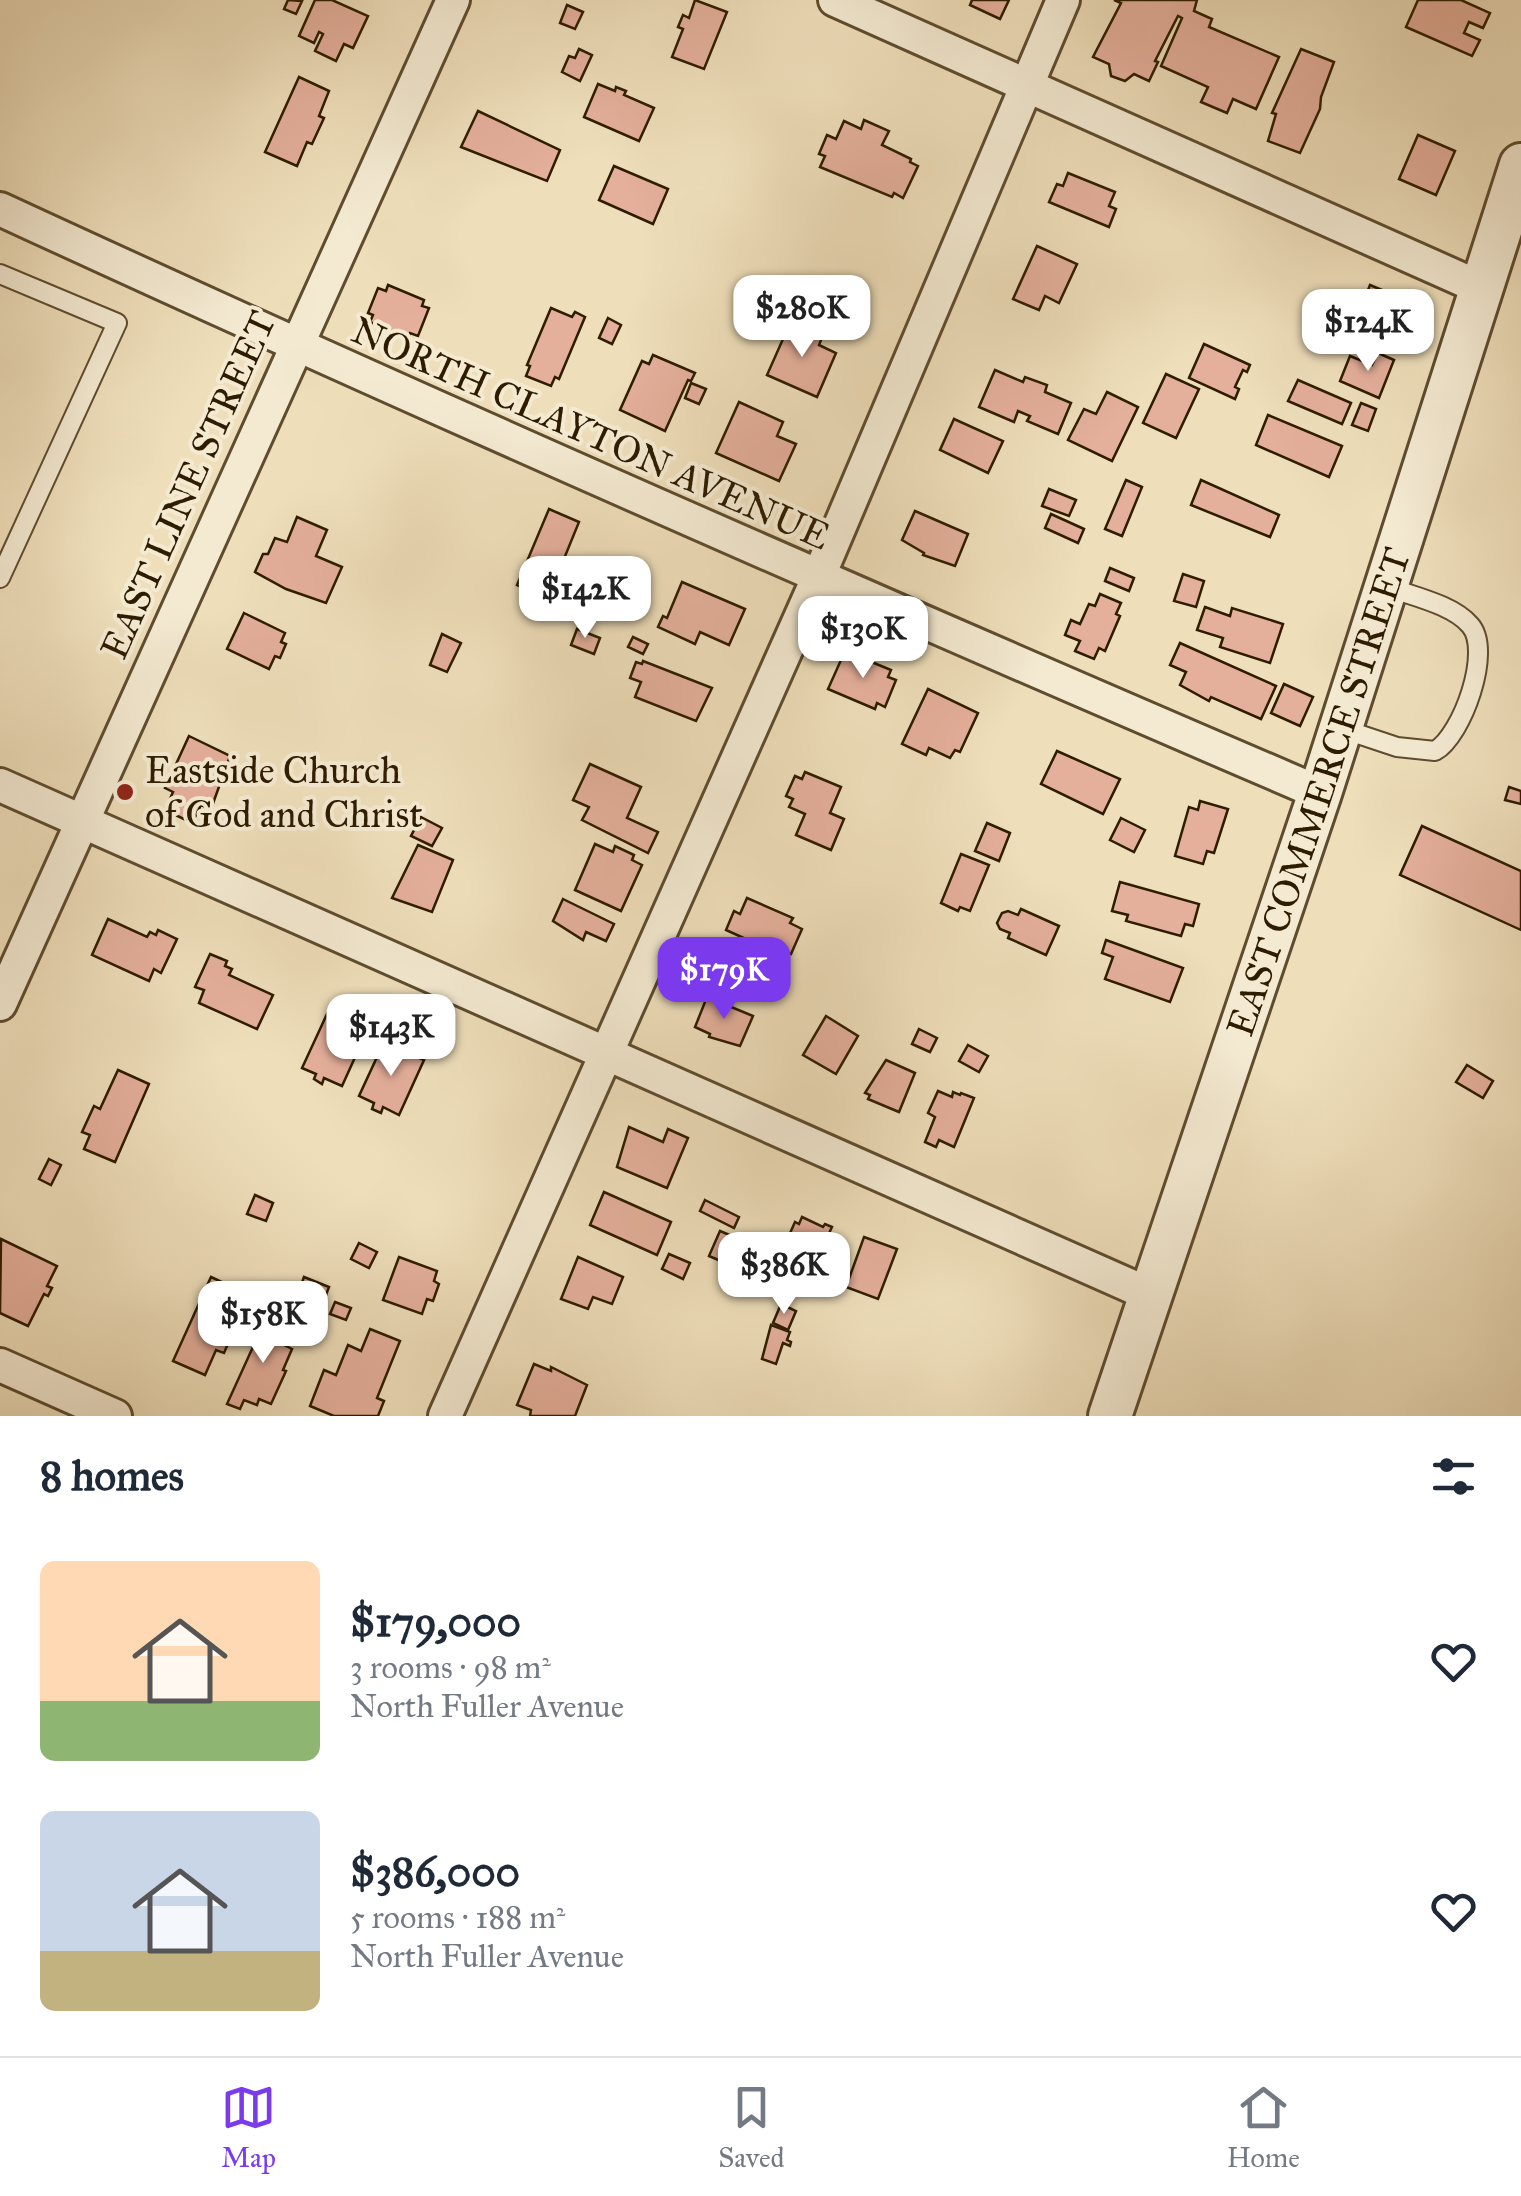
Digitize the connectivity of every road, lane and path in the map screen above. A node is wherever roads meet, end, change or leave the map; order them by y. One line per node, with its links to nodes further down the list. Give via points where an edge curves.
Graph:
1 (452, 0): 9 (street, EAST LINE STREET)
2 (835, 0): 4 (street)
3 (1063, 0): 4 (street)
4 (1026, 85): 8 (street); 11 (street)
5 (1521, 165): 8 (street, EAST COMMERCE STREET)
6 (0, 209): 9 (street, NORTH CLAYTON AVENUE)
7 (0, 274): 10 (lane, via 117,323)
8 (1481, 288): 12 (street, EAST COMMERCE STREET)
9 (296, 346): 11 (street, NORTH CLAYTON AVENUE); 16 (street, EAST LINE STREET)
10 (0, 578)
11 (818, 578): 15 (street, NORTH CLAYTON AVENUE); 18 (street)
12 (1385, 586): 13 (street, EAST COMMERCE STREET); 13 (lane, via 1442,608 1476,633 1468,703 1454,735 1435,751 1397,747)
13 (1340, 728): 15 (street, EAST COMMERCE STREET)
14 (0, 785): 16 (street)
15 (1320, 793): 19 (street, EAST COMMERCE STREET)
16 (80, 822): 17 (street, EAST LINE STREET); 18 (street)
17 (0, 1004)
18 (606, 1053): 19 (street); 22 (street)
19 (1151, 1296): 23 (street, EAST COMMERCE STREET)
20 (0, 1366): 21 (street)
21 (115, 1416)
22 (445, 1416)
23 (1110, 1416)

